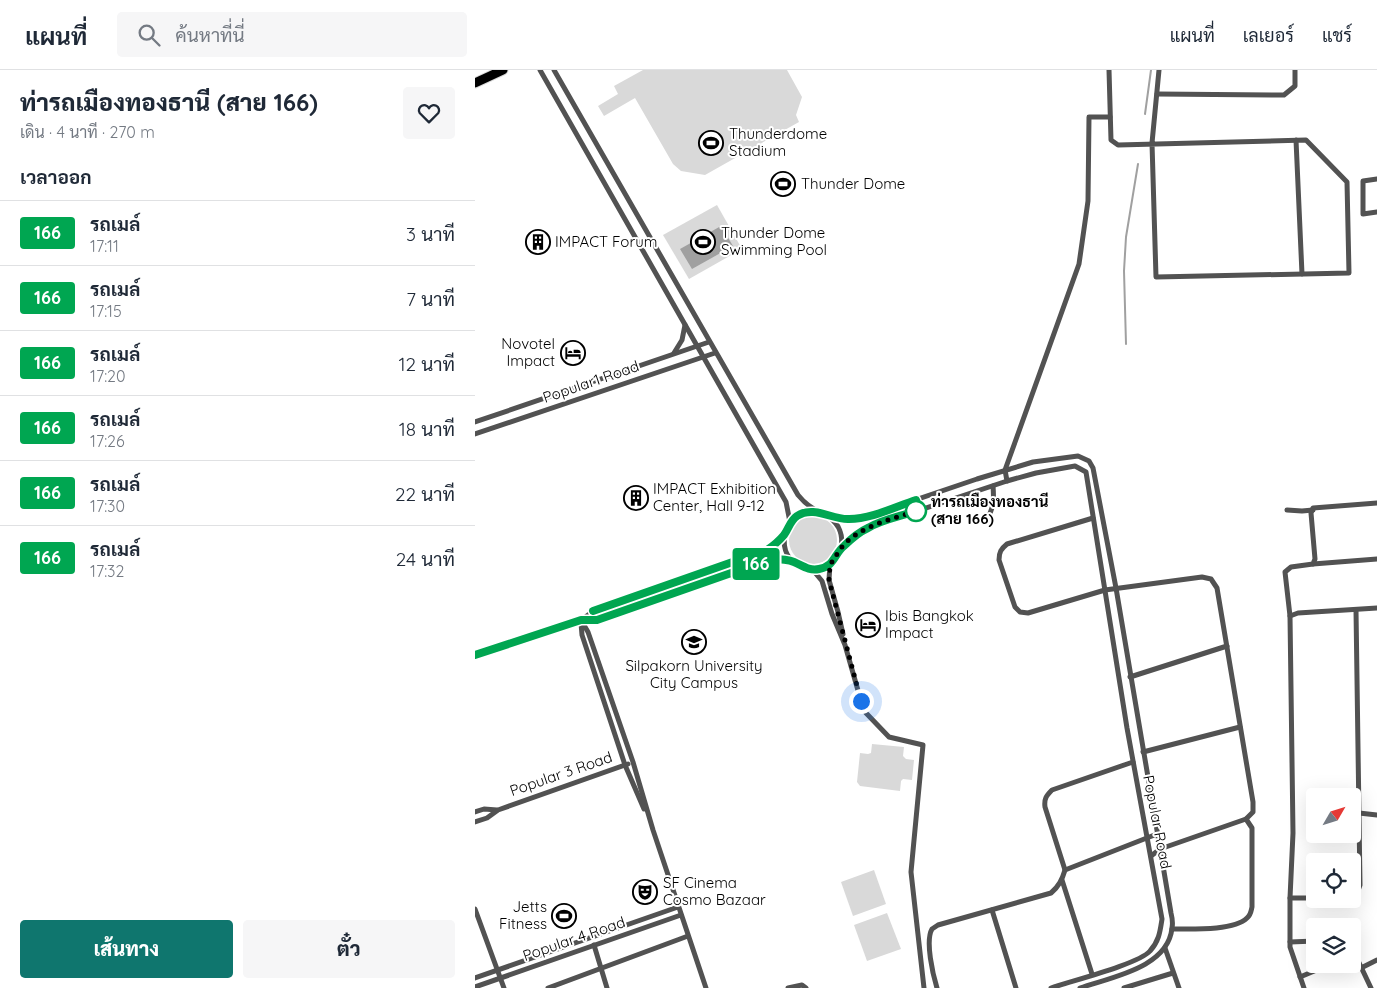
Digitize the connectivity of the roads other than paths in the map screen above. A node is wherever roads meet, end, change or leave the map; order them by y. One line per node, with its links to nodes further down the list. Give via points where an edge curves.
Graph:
1 (503, 70): 7 (highway)
2 (540, 70): 15 (street)
3 (554, 70): 16 (street)
4 (1109, 70): 9 (street)
5 (1159, 70): 8 (street)
6 (1295, 70): 8 (street, via 1295,86 1284,95)
7 (475, 83)
8 (1157, 94): 11 (street)
9 (1110, 117): 11 (street, via 1111,140 1118,145); 25 (street, via 1089,117 1088,201 1079,264)
10 (1296, 140): 11 (street); 14 (street); 14 (street, via 1306,140 1347,182 1349,273)
11 (1152, 143): 14 (street, via 1156,277)
12 (1377, 179): 13 (street, via 1363,181 1363,214)
13 (1377, 212)
14 (1301, 274)
15 (685, 324): 17 (street); 19 (street, via 682,340)
16 (709, 342): 17 (street, Popular1 Road); 18 (street)
17 (697, 346): 19 (street, Popular1 Road); 20 (street)
18 (715, 353): 20 (street, Popular1 Road); 33 (street, via 797,495)
19 (672, 355): 21 (street, Popular1 Road)
20 (704, 358): 22 (street, Popular1 Road); 37 (street, via 786,502)
21 (475, 422)
22 (475, 434)
23 (1089, 461): 24 (street); 25 (street, via 1078,456 1033,462); 45 (street, Popular Road, via 1093,468)
24 (1081, 468): 26 (street, via 1075,466 1046,471); 36 (street, Popular Road, via 1086,472)
25 (1005, 470): 26 (street); 28 (street)
26 (1007, 481): 27 (street)
27 (993, 486): 30 (street); 35 (street, via 994,502)
28 (916, 500): 30 (street); 34 (street, via 862,518)
29 (1377, 503): 32 (street)
30 (919, 510): 39 (street, via 869,527)
31 (1287, 510): 32 (street)
32 (1313, 510): 43 (street)
33 (818, 512): 34 (street); 37 (street, via 807,512)
34 (828, 516): 39 (street, via 840,530)
35 (988, 517)
36 (1093, 518): 46 (street, Popular Road); 46 (street, via 1007,544 999,553 999,560 1015,607 1024,614)
37 (790, 522): 38 (street)
38 (785, 534): 41 (street, via 784,544); 50 (street, via 767,550 593,611)
39 (841, 548): 42 (street)
40 (1377, 559): 43 (street)
41 (794, 562): 44 (street); 50 (street, via 771,559 597,620)
42 (830, 564): 44 (street); 51 (street, via 829,580)
43 (1313, 564): 49 (street, via 1291,567 1285,572)
44 (812, 569): 51 (street, via 823,582)
45 (1115, 588): 46 (street); 52 (street, via 1202,577 1211,579 1217,588); 54 (street, Popular Road)
46 (1105, 590): 58 (street, Popular Road)
47 (1377, 608): 48 (street)
48 (1355, 610): 49 (street); 60 (street)
49 (1290, 616): 74 (street, via 1293,833)
50 (581, 620): 53 (street); 57 (street); 59 (street, via 582,635)
51 (845, 645): 103 (street, via 861,701 873,721 889,737 923,745 911,872)
52 (1227, 646): 54 (street); 55 (street)
53 (475, 655)
54 (1130, 677): 56 (street, Popular Road)
55 (1240, 727): 56 (street); 65 (street, via 1253,802 1253,812)
56 (1143, 752): 68 (street, Popular Road)
57 (633, 762): 59 (street, Popular 3 Road); 67 (street)
58 (1133, 762): 69 (street, Popular Road); 72 (street, via 1052,790 1047,795 1045,807)
59 (625, 765): 61 (street, Popular 3 Road); 67 (street)
60 (1359, 788)
61 (498, 810): 62 (street, Popular 3 Road); 66 (street, Popular 3 Road)
62 (475, 812)
63 (1361, 813): 64 (street)
64 (1377, 815)
65 (1247, 818): 70 (street); 80 (street, via 1252,828 1250,914 1246,920 1228,926)
66 (475, 822)
67 (653, 830): 76 (street)
68 (1157, 834): 69 (street); 70 (street, Popular Road)
69 (1147, 837): 71 (street, Popular Road); 72 (street)
70 (1160, 849): 71 (street); 80 (street, Popular Road)
71 (1151, 856): 92 (street, Popular Road, via 1162,919 1159,939 1149,953 1135,961)
72 (1065, 870): 73 (street)
73 (1062, 880): 78 (street, via 1051,893); 92 (street)
74 (1290, 898): 75 (street); 83 (street)
75 (1306, 898)
76 (678, 907): 79 (street); 89 (street, Popular 4 Road)
77 (475, 909): 89 (street)
78 (991, 910): 104 (street, via 932,929 929,938); 105 (street)
79 (681, 915): 81 (street); 84 (street, Popular 4 Road)
80 (1173, 929): 85 (street)
81 (688, 936): 87 (street); 100 (street)
82 (1306, 941): 83 (street)
83 (1290, 942): 95 (street)
84 (594, 946): 87 (street); 94 (street, Popular 4 Road)
85 (1165, 948): 90 (street); 107 (street, via 1142,967)
86 (1377, 960): 88 (street)
87 (601, 968): 98 (street); 99 (street)
88 (1361, 968): 111 (street)
89 (497, 970): 93 (street, Popular 4 Road); 94 (street)
90 (1173, 973): 108 (street); 109 (street)
91 (1311, 973): 95 (street)
92 (1092, 974): 106 (street, Popular Road)
93 (475, 978)
94 (500, 978): 96 (street, Popular 4 Road); 97 (street)
95 (1300, 978): 110 (street)
96 (475, 987)
97 (503, 988)
98 (548, 988)
99 (607, 988)
100 (706, 988)
101 (788, 988): 102 (street, via 802,985)
102 (806, 988)
103 (924, 988)
104 (937, 988)
105 (1015, 988)
106 (1051, 988)
107 (1080, 988)
108 (1124, 988)
109 (1179, 988)
110 (1304, 988)
111 (1371, 988)

